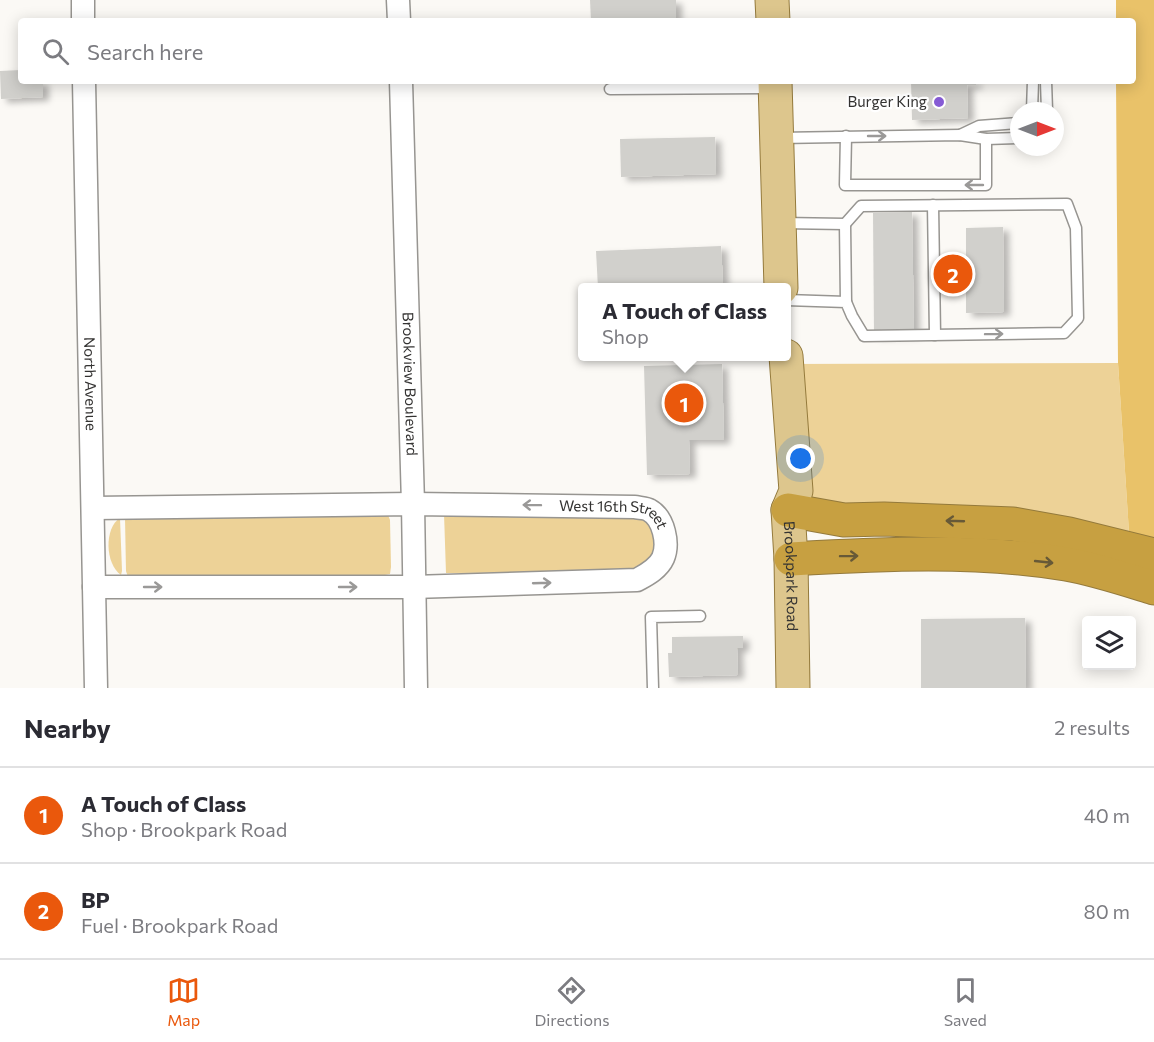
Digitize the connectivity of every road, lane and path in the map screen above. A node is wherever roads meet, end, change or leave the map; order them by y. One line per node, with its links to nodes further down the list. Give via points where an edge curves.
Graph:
1 (82, 0): 4 (street)
2 (398, 0): 5 (street)
3 (772, 0): 6 (main road)
4 (83, 18)
5 (399, 18)
6 (773, 18)
7 (84, 84): 30 (street, North Avenue)
8 (401, 84): 29 (street, Brookview Boulevard)
9 (775, 84): 12 (lane); 18 (main road)
10 (1033, 84): 13 (lane)
11 (1046, 84): 14 (lane)
12 (610, 89)
13 (1032, 102)
14 (1047, 102)
15 (1010, 124): 16 (lane, via 979,126)
16 (960, 135): 17 (lane, one-way to 16); 20 (lane)
17 (846, 136): 18 (lane); 20 (lane, one-way to 17, via 986,185 845,185)
18 (776, 138): 22 (main road)
19 (1010, 138): 20 (lane)
20 (986, 139)
21 (933, 206): 23 (lane, via 861,206); 27 (lane); 27 (lane, one-way to 21, via 1064,333 1078,318 1076,228 1067,204)
22 (779, 224): 23 (lane); 24 (main road)
23 (845, 224): 26 (lane)
24 (781, 283)
25 (791, 300): 26 (lane)
26 (846, 302): 27 (lane, via 864,336)
27 (935, 334)
28 (786, 361): 31 (main road, Brookpark Road, via 796,491)
29 (414, 504): 30 (street, West 16th Street); 36 (street, Brookview Boulevard); 36 (street, West 16th Street, one-way to 29, via 636,580 650,573 663,558 665,540 662,524 650,510 635,507)
30 (94, 508): 35 (street, North Avenue)
31 (788, 510): 32 (highway, one-way to 31, via 1013,524 844,520); 33 (main road, Brookpark Road)
32 (1142, 551)
33 (791, 559): 34 (highway, one-way to 34, via 979,556 1066,564); 41 (main road, Brookpark Road)
34 (1142, 584)
35 (94, 587): 36 (street, West 16th Street, one-way to 36); 38 (street, North Avenue)
36 (414, 587): 39 (street, Brookview Boulevard)
37 (700, 616): 40 (lane, via 651,617)
38 (96, 688)
39 (416, 688)
40 (653, 688)
41 (793, 688)

